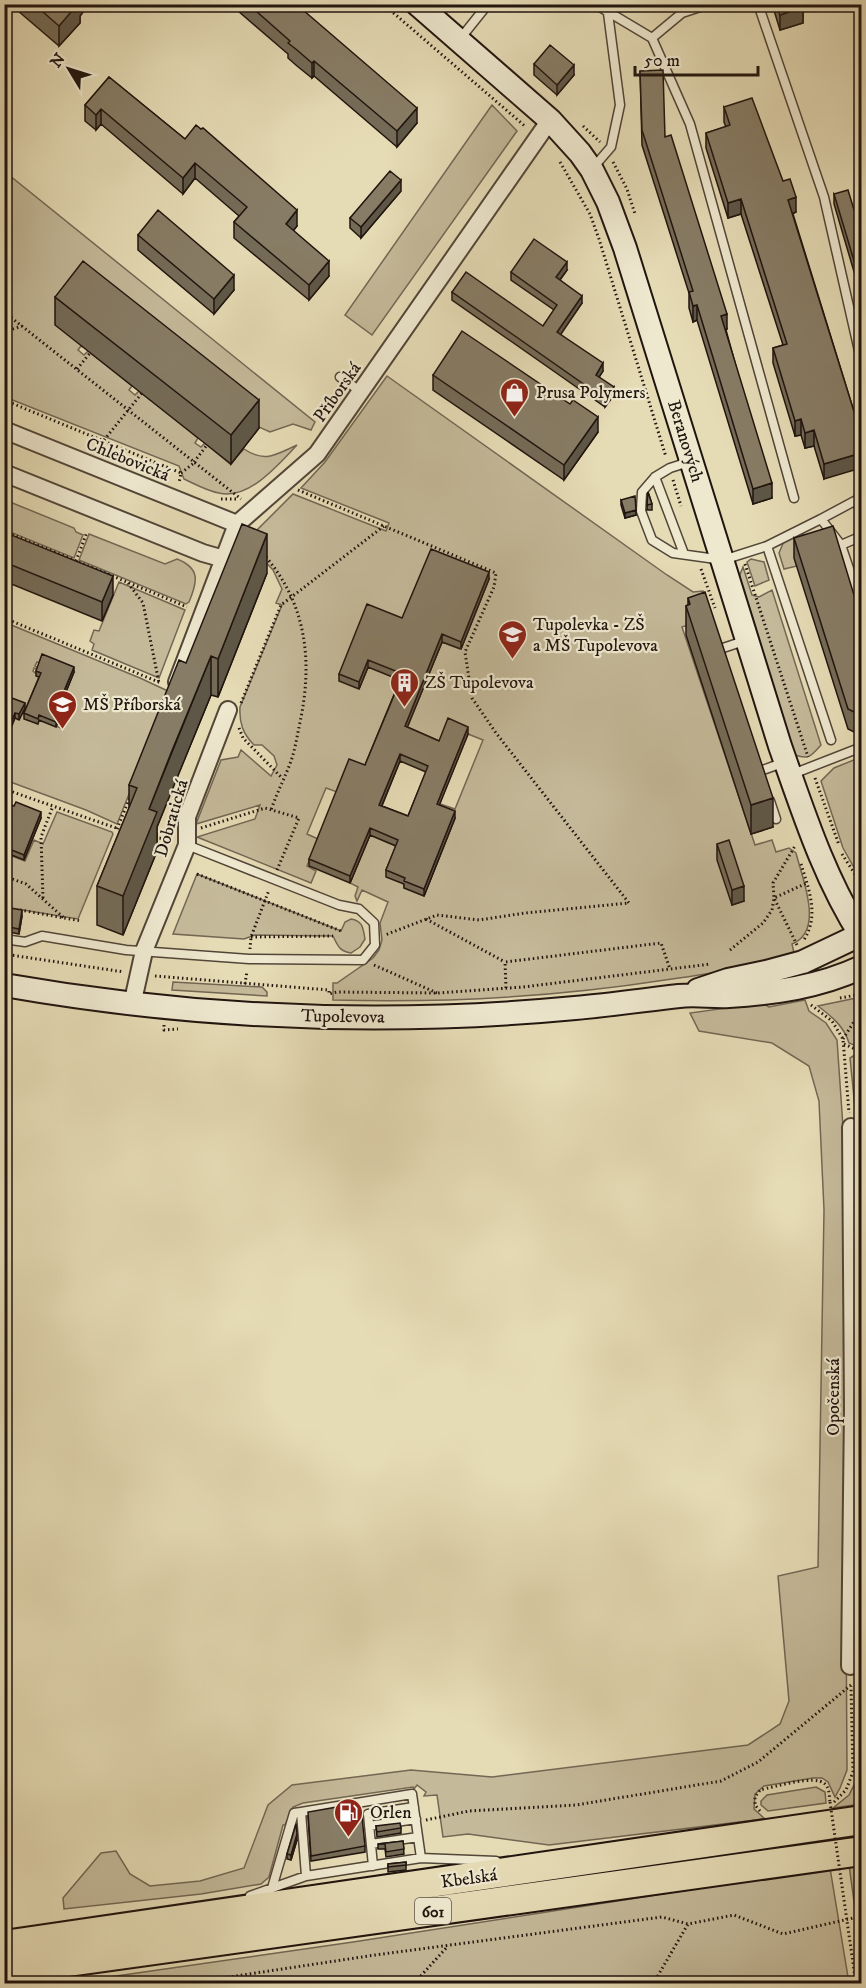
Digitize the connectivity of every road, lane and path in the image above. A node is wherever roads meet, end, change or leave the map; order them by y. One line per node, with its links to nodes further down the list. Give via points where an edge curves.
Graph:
1 (383, 4): 10 (path)
2 (417, 4): 9 (main road, Beranových)
3 (488, 4): 9 (lane)
4 (595, 4): 7 (lane)
5 (709, 4): 8 (lane, via 682,13)
6 (758, 4): 16 (lane, via 824,197)
7 (609, 9): 8 (lane); 11 (lane, via 620,105 611,147)
8 (652, 38): 36 (lane, via 690,124)
9 (459, 40): 10 (main road, Beranových)
10 (544, 129): 11 (main road, Beranových, via 580,153); 19 (street, Příborská); 26 (path, via 590,214)
11 (592, 170): 27 (main road, Beranových, via 625,248)
12 (4, 312): 13 (path)
13 (22, 326): 14 (path); 17 (path)
14 (4, 332)
15 (90, 353): 17 (path)
16 (861, 364)
17 (77, 369): 22 (path)
18 (340, 377): 19 (lane)
19 (360, 391): 40 (street, Příborská, via 317,454)
20 (141, 393): 22 (path)
21 (4, 400): 24 (path)
22 (128, 410): 24 (path); 28 (path)
23 (4, 430): 40 (street, Chlebovická)
24 (104, 440): 30 (path)
25 (207, 445): 28 (path)
26 (666, 456)
27 (692, 461): 31 (lane); 52 (main road, Beranových)
28 (195, 462): 30 (path); 37 (path, via 241,499)
29 (4, 473): 53 (street)
30 (181, 473): 32 (path, via 179,483)
31 (655, 477): 51 (lane); 51 (lane, via 642,492 640,511 652,540 673,553)
32 (189, 487)
33 (293, 488): 41 (path)
34 (8, 497): 38 (path)
35 (861, 497): 39 (lane)
36 (794, 498)
37 (219, 499)
38 (4, 506)
39 (821, 519): 47 (lane); 48 (lane)
40 (237, 524): 53 (street, Příborská)
41 (384, 526): 59 (path); 95 (path, via 496,573 494,587 465,652 471,698 629,903 479,920 437,915)
42 (4, 531): 44 (path)
43 (87, 532): 55 (path)
44 (15, 536): 46 (path); 50 (path)
45 (861, 536): 47 (lane)
46 (12, 544)
47 (841, 545): 60 (lane)
48 (767, 546): 52 (lane); 67 (lane)
49 (262, 551): 59 (path)
50 (57, 553): 54 (path); 55 (path)
51 (684, 554): 52 (lane)
52 (732, 557): 63 (main road, Beranových); 70 (path, via 755,592)
53 (224, 559): 61 (street, Příborská)
54 (54, 561)
55 (76, 561): 56 (path)
56 (98, 570): 57 (path); 58 (path)
57 (95, 578)
58 (127, 582): 61 (path); 65 (path, via 143,603)
59 (291, 596): 66 (path, via 281,605); 73 (path, via 302,622 307,652 304,704 292,758)
60 (861, 607)
61 (203, 613): 65 (street, Příborská)
62 (4, 618): 65 (path)
63 (747, 640): 64 (lane, via 719,645); 71 (main road, Beranových)
64 (724, 660)
65 (167, 686)
66 (231, 714): 73 (path, via 243,738); 85 (street, Dobratická, via 188,817)
67 (831, 740)
68 (861, 747): 70 (lane)
69 (756, 760): 72 (lane)
70 (812, 767): 71 (lane); 90 (path, via 840,850)
71 (788, 769): 72 (lane); 98 (main road, Beranových, via 820,859)
72 (760, 771): 74 (lane)
73 (282, 778): 80 (path)
74 (763, 781)
75 (4, 789): 78 (path)
76 (766, 790): 81 (lane)
77 (130, 797): 82 (path)
78 (53, 806): 82 (path); 91 (path, via 41,837)
79 (265, 808): 85 (path)
80 (271, 810)
81 (776, 819)
82 (117, 829): 83 (path)
83 (127, 830)
84 (154, 838): 85 (path)
85 (186, 839): 102 (lane, via 339,905 359,909 374,923); 105 (street, Dobratická)
86 (796, 844): 92 (path, via 772,883)
87 (197, 874): 97 (path)
88 (4, 876): 91 (path, via 27,884)
89 (807, 883): 92 (path)
90 (861, 885)
91 (43, 898): 94 (path)
92 (774, 898): 103 (path); 104 (path, via 772,910 763,923)
93 (15, 909): 94 (path)
94 (66, 919): 96 (path)
95 (426, 919): 102 (path); 108 (path)
96 (81, 921)
97 (341, 931)
98 (861, 935): 116 (main road, Tupolevova, via 803,962)
99 (333, 936): 100 (path)
100 (251, 937)
101 (4, 939): 105 (lane, via 25,942 42,936)
102 (375, 939): 107 (lane)
103 (798, 946)
104 (730, 950)
105 (144, 951): 107 (lane, via 249,959); 112 (street, Dobratická)
106 (4, 954): 112 (path)
107 (363, 960): 115 (path)
108 (505, 962): 111 (path, via 661,943); 114 (path)
109 (714, 964): 111 (path)
110 (861, 967): 116 (main road, Tupolevova, via 807,987 727,996)
111 (670, 969): 114 (path)
112 (138, 974): 115 (path, via 329,990 329,994); 118 (street, Dobratická)
113 (4, 985): 118 (main road, Tupolevova)
114 (506, 988): 115 (path)
115 (438, 993)
116 (682, 995): 118 (main road, Tupolevova, via 574,1009 429,1017 322,1017)
117 (809, 1004): 120 (path, via 832,1021)
118 (132, 1005)
119 (861, 1009): 120 (path)
120 (844, 1042): 121 (path); 122 (path)
121 (861, 1052)
122 (851, 1127): 123 (street, Opočenská)
123 (857, 1408): 124 (street, Opočenská)
124 (856, 1664): 125 (path)
125 (851, 1685): 127 (path, via 853,1772 846,1790); 130 (path, via 758,1761 721,1781 576,1805 469,1811)
126 (755, 1805): 155 (path, bridge, via 760,1790 815,1779 824,1782 829,1790)
127 (827, 1805)
128 (414, 1807): 129 (lane, via 412,1794); 130 (lane); 132 (lane, via 368,1815)
129 (301, 1812): 141 (lane); 142 (lane, via 294,1813)
130 (416, 1820): 132 (lane); 133 (lane)
131 (861, 1820): 139 (highway, Kbelská / 601)
132 (369, 1826): 134 (lane)
133 (418, 1837): 134 (lane); 136 (lane)
134 (371, 1844): 140 (lane)
135 (861, 1851): 150 (highway, Kbelská / 601)
136 (421, 1858): 137 (lane); 140 (lane)
137 (502, 1861)
138 (514, 1861): 139 (lane)
139 (571, 1863): 147 (highway, Kbelská / 601)
140 (373, 1866): 141 (lane)
141 (306, 1876): 142 (lane)
142 (272, 1888): 143 (lane)
143 (241, 1899)
144 (230, 1902): 147 (lane)
145 (861, 1916): 146 (path, via 783,1935 734,1915)
146 (688, 1924): 149 (path, via 662,1917); 154 (path)
147 (138, 1927): 148 (highway, Kbelská / 601)
148 (4, 1945)
149 (449, 1945): 151 (path); 153 (path)
150 (4, 1971)
151 (207, 1982): 152 (path)
152 (183, 1983)
153 (418, 1983)
154 (653, 1983)
155 (856, 1983)

